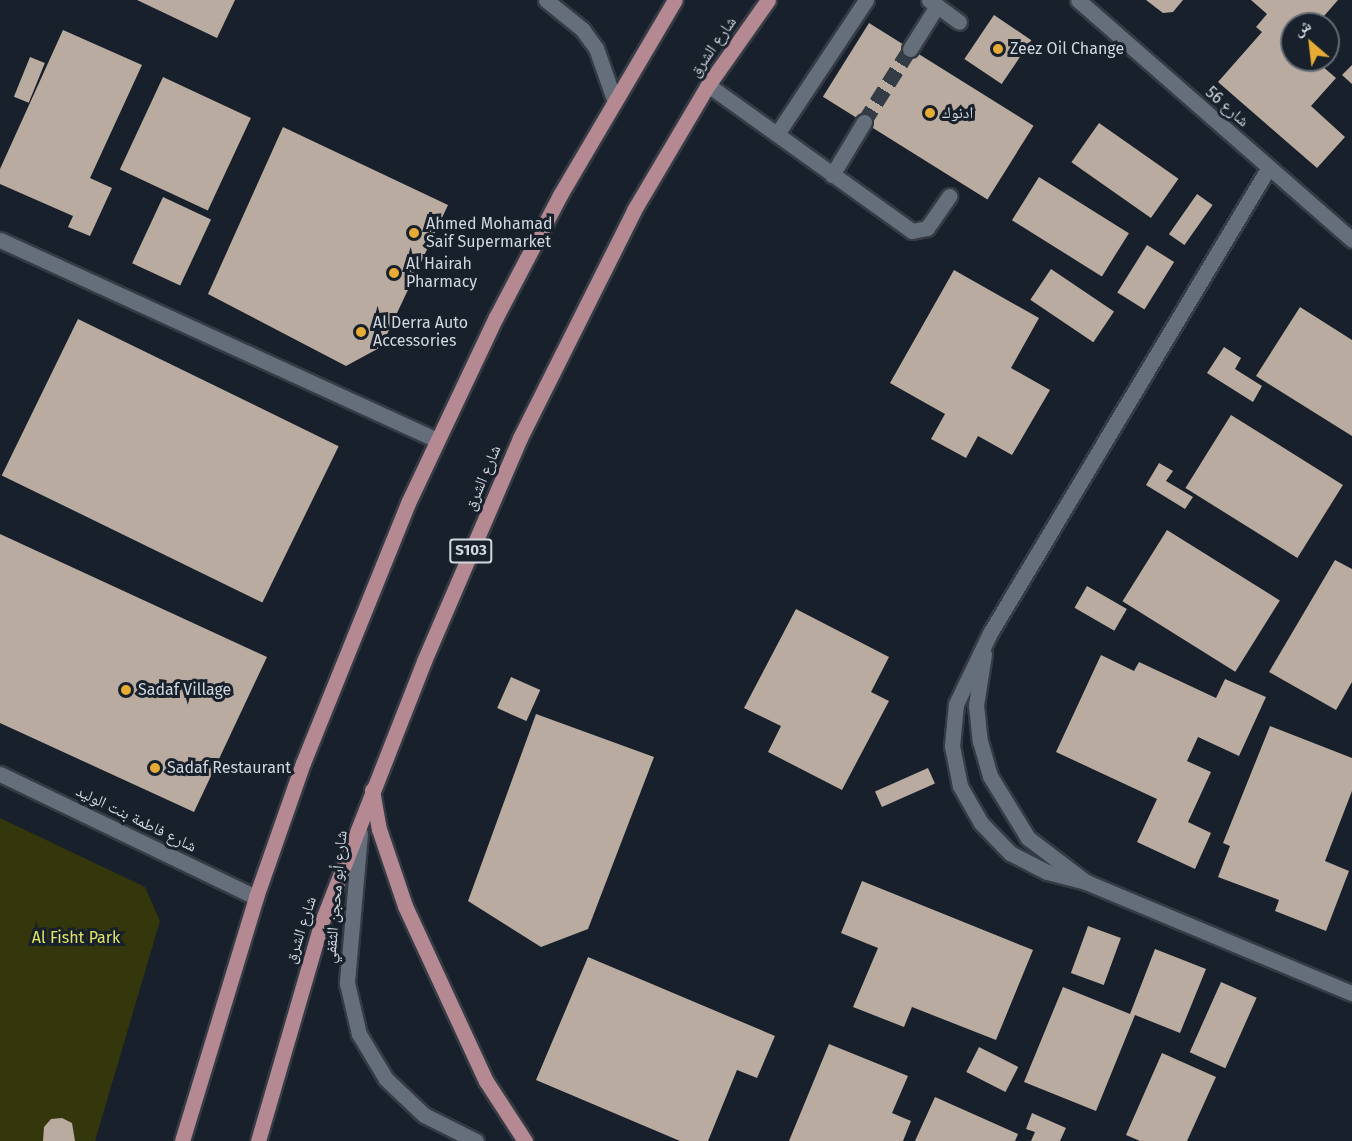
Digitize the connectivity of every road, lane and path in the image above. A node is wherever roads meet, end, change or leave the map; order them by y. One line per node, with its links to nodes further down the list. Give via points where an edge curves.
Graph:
1 (546, 0): 10 (street, via 582,29 596,48)
2 (675, 0): 10 (main road)
3 (768, 0): 9 (main road, شارع الشرق / S103)
4 (866, 0): 12 (street)
5 (1078, 0): 13 (street, شارع 56)
6 (933, 3): 7 (street); 8 (street)
7 (959, 22)
8 (910, 49)
9 (708, 85): 12 (street); 21 (main road, شارع الشرق / S103, via 634,210 520,438)
10 (614, 99): 18 (main road, via 496,316)
11 (864, 122): 14 (street)
12 (777, 134): 14 (street)
13 (1269, 167): 17 (street, شارع 56); 19 (street)
14 (832, 174): 15 (street, via 912,231 927,228)
15 (949, 196)
16 (0, 240): 18 (street)
17 (1352, 240)
18 (436, 440): 24 (main road, via 353,632)
19 (990, 633): 23 (street, via 976,705 990,776 1028,837); 23 (street, via 956,704 952,746 960,786 981,823 1010,853 1047,872)
20 (0, 774): 24 (street, شارع فاطمة بنت الوليد)
21 (372, 790): 22 (main road, شارع الشرق / S103); 29 (main road, via 382,839 405,906 486,1081)
22 (362, 816): 27 (main road, شارع الشرق / S103, via 321,924); 28 (street, شارع أبو محجن الثقفي, via 347,983 359,1034 386,1079 424,1115)
23 (1086, 882): 25 (street)
24 (256, 897): 26 (main road)
25 (1352, 993)
26 (182, 1141)
27 (258, 1141)
28 (476, 1141)
29 (525, 1141)

